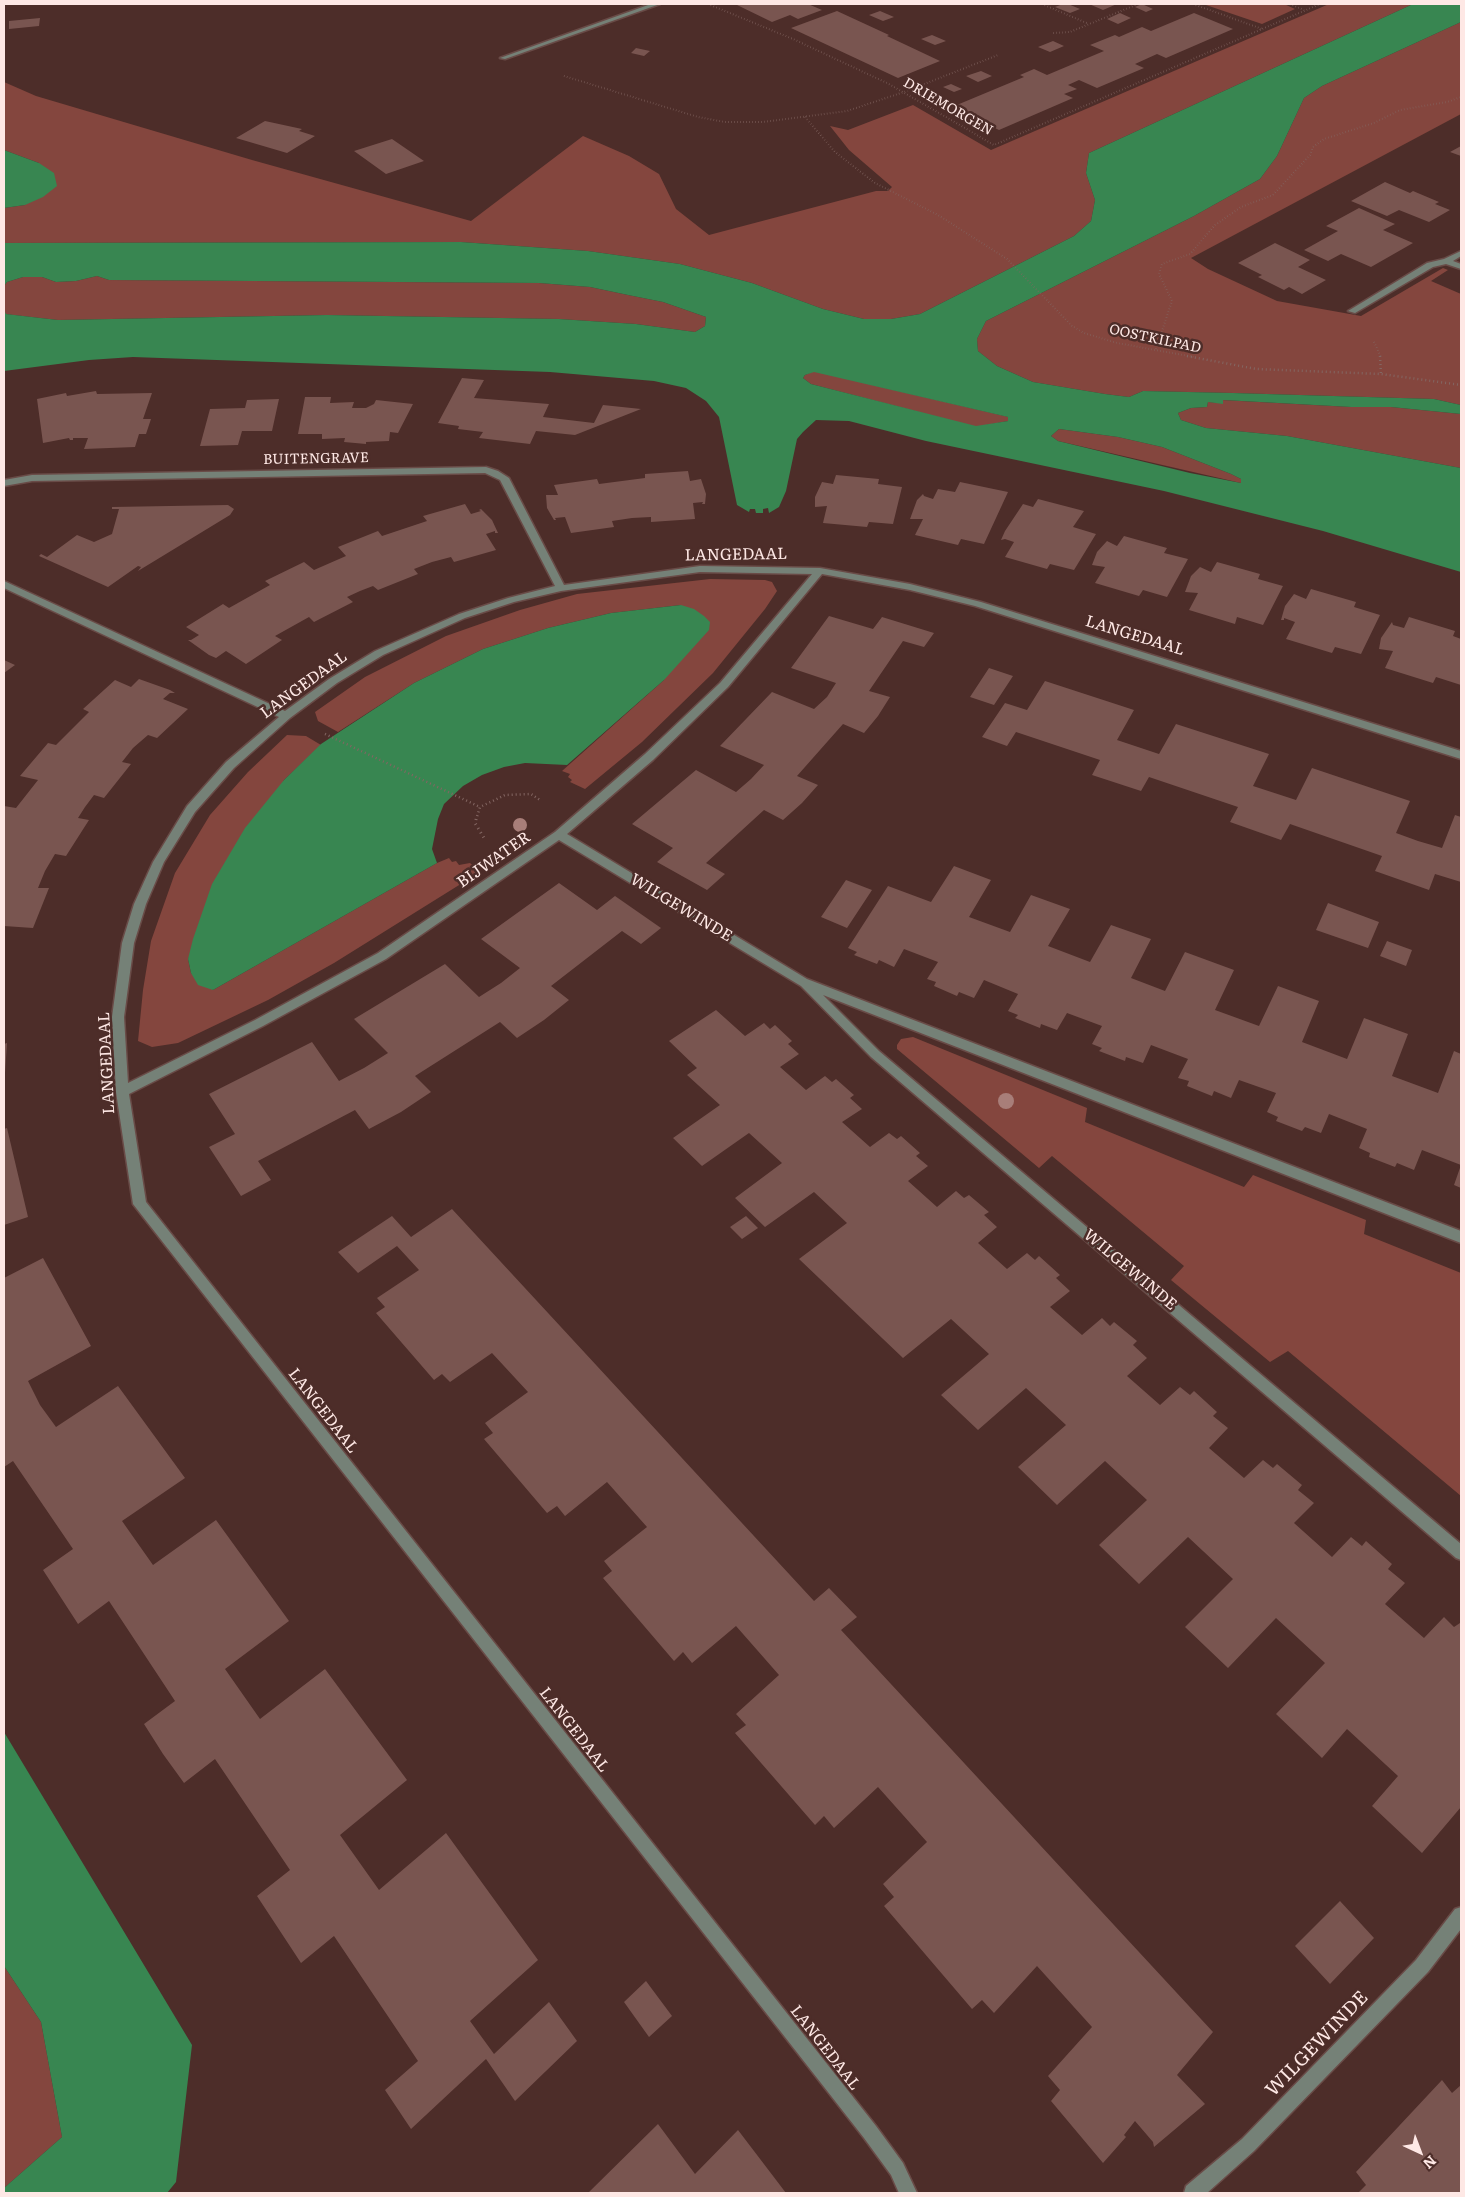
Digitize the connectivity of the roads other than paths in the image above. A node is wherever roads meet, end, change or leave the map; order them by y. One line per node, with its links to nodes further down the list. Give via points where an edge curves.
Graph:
1 (658, 4): 2 (street)
2 (503, 58)
3 (1461, 253): 4 (street)
4 (1447, 261): 5 (street); 6 (street, via 1430,265)
5 (1461, 267)
6 (1352, 311)
7 (4, 483): 10 (street, BUITENGRAVE, via 32,478 486,470 504,478)
8 (820, 571): 10 (street, LANGEDAAL, via 700,568); 12 (street, LANGEDAAL, via 910,587 978,604); 13 (street, BIJWATER, via 724,685 650,757)
9 (4, 584): 11 (street)
10 (561, 588): 11 (street, LANGEDAAL, via 462,616 379,652)
11 (286, 716): 15 (street, LANGEDAAL, via 230,765 191,809 159,862 140,904 128,943 118,1017)
12 (1461, 755)
13 (560, 834): 14 (street, WILGEWINDE); 15 (street, BIJWATER, via 382,956)
14 (804, 982): 16 (street, WILGEWINDE); 17 (street, WILGEWINDE, via 876,1054)
15 (122, 1092): 19 (street, LANGEDAAL, via 140,1204 870,2132 897,2169)
16 (1461, 1237)
17 (1461, 1553)
18 (1461, 1915): 20 (street, WILGEWINDE, via 1422,1966 1248,2145)
19 (908, 2193)
20 (1193, 2193)

